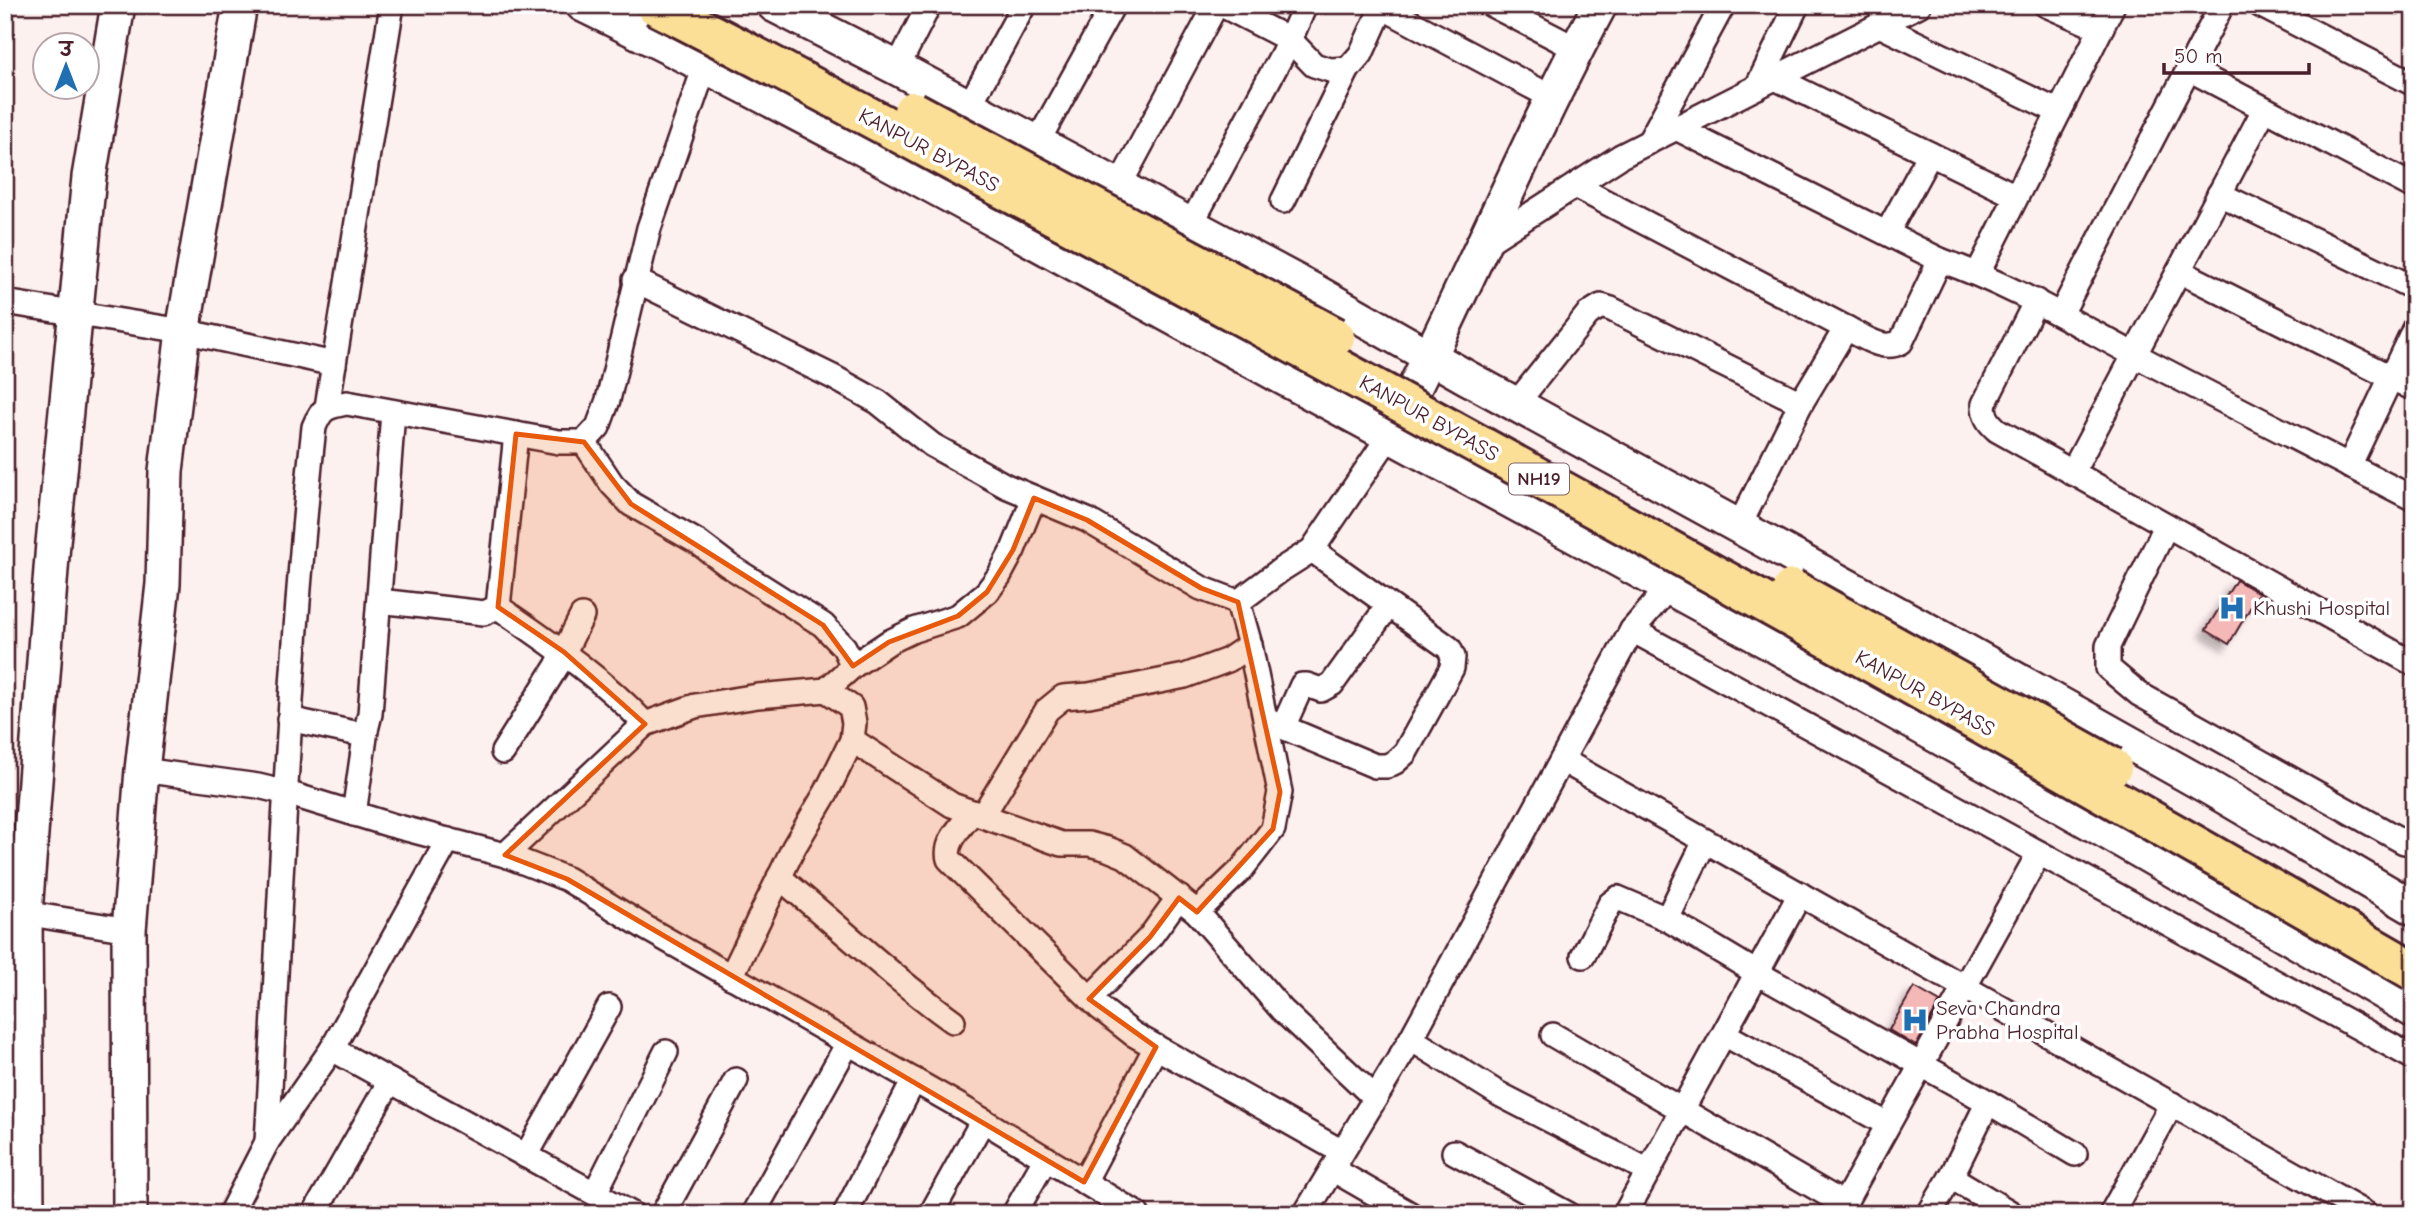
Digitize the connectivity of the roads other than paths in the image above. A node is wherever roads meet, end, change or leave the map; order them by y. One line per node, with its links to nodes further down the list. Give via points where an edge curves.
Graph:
1 (118, 5): 58 (main road, via 89,177)
2 (240, 5): 62 (main road)
3 (392, 5): 65 (street)
4 (583, 5): 28 (main road)
5 (655, 5): 119 (highway, KANPUR BYPASS / NH19, bridge, via 1494,453)
6 (713, 5): 117 (highway, KANPUR BYPASS / NH19, bridge, via 1231,279 2055,734)
7 (929, 5): 29 (street)
8 (1024, 5): 35 (street)
9 (1113, 5): 40 (street)
10 (1216, 5): 44 (street)
11 (1222, 5): 26 (street)
12 (1305, 5): 26 (street)
13 (1492, 5): 27 (street)
14 (1600, 5): 27 (main road)
15 (1723, 5): 39 (street)
16 (1797, 5): 32 (street)
17 (1919, 5): 24 (street)
18 (2046, 5): 25 (street)
19 (2113, 5): 25 (street)
20 (2222, 5): 31 (street)
21 (2260, 5): 33 (street)
22 (1382, 6): 30 (street, via 1361,54); 34 (street)
23 (781, 7): 29 (main road)
24 (1884, 15): 32 (street); 37 (street)
25 (2101, 29): 37 (street)
26 (1290, 40): 30 (street, via 1314,65); 48 (street)
27 (1577, 49): 34 (main road)
28 (705, 66): 54 (street); 73 (main road)
29 (897, 68): 35 (main road)
30 (1348, 69): 47 (street)
31 (2189, 69): 36 (street); 59 (street)
32 (1766, 83): 38 (street); 41 (street)
33 (2414, 84)
34 (1553, 98): 50 (main road)
35 (968, 108): 40 (main road)
36 (2264, 110): 43 (street); 45 (street)
37 (2059, 112): 46 (street)
38 (1676, 128): 39 (street); 49 (street)
39 (1649, 142): 42 (street)
40 (1037, 143): 44 (main road)
41 (1930, 154): 46 (street); 49 (street)
42 (1575, 186): 50 (street); 60 (street)
43 (2414, 187)
44 (1118, 188): 48 (main road)
45 (2219, 194): 52 (street); 55 (street)
46 (2016, 196): 53 (street)
47 (1283, 201)
48 (1189, 226): 64 (main road)
49 (1887, 233): 51 (street)
50 (1483, 245): 64 (main road)
51 (1940, 260): 53 (street); 60 (street, via 1901,342 1882,345)
52 (2179, 271): 63 (street); 66 (street)
53 (1978, 273): 56 (street)
54 (635, 280): 74 (street, via 608,400 598,427); 77 (street, via 833,377 878,402 932,445)
55 (2414, 288)
56 (2036, 301): 59 (street); 76 (street, via 1984,404 1984,413 1997,430)
57 (5, 302): 58 (street)
58 (75, 314): 62 (street); 114 (main road)
59 (2061, 314): 63 (street)
60 (1846, 328): 68 (street)
61 (2414, 329): 66 (street)
62 (183, 331): 65 (street); 101 (main road, via 166,471 163,584)
63 (2135, 355): 75 (street); 76 (street)
64 (1430, 357): 69 (main road); 73 (main road)
65 (334, 365): 70 (street)
66 (2391, 378): 67 (street); 75 (street)
67 (2414, 390)
68 (1801, 402): 69 (street, via 1601,306 1588,314); 79 (street)
69 (1516, 404): 79 (main road)
70 (327, 407): 71 (street, via 347,403); 94 (street, via 314,427)
71 (393, 412): 72 (street); 83 (street)
72 (516, 434): 74 (street); 86 (street)
73 (1390, 435): 81 (street); 82 (main road)
74 (584, 442): 92 (street, via 631,504 823,625 844,647)
75 (2349, 466): 78 (street)
76 (2072, 473): 80 (street)
77 (1034, 498): 84 (street, via 1087,520 1201,588); 92 (street, via 1013,550 987,592 958,616 914,630)
78 (2414, 499)
79 (1739, 526): 113 (main road)
80 (2166, 526): 91 (street); 107 (street, via 2108,646 2108,668 2139,694)
81 (1312, 550): 84 (street); 85 (street)
82 (1670, 586): 88 (street); 125 (main road, via 2191,879)
83 (379, 601): 86 (street, via 484,613); 97 (street)
84 (1238, 602): 89 (street)
85 (1388, 606): 96 (street, via 1332,684 1321,690 1302,685); 96 (street, via 1449,648 1453,657 1452,668 1405,753 1395,762 1375,766)
86 (498, 607): 90 (street)
87 (582, 616): 90 (street)
88 (1632, 630): 100 (street); 108 (street)
89 (1251, 645): 96 (street); 104 (street, via 1228,660 1185,676 1063,697 1047,710)
90 (564, 652): 95 (street); 99 (street)
91 (2414, 664)
92 (853, 666): 93 (street)
93 (826, 690): 95 (street, via 695,706); 98 (street, via 851,706)
94 (289, 719): 97 (street, via 359,734); 102 (street)
95 (645, 724): 109 (street)
96 (1275, 724): 112 (street, via 1280,792 1273,829 1241,870)
97 (366, 730): 103 (street)
98 (852, 740): 104 (street, via 952,804); 110 (street)
99 (503, 752)
100 (1562, 760): 106 (street); 129 (street)
101 (142, 770): 102 (street); 116 (main road)
102 (287, 793): 103 (street); 146 (street)
103 (354, 814): 105 (street)
104 (977, 814): 112 (street, via 1061,845 1089,845 1125,856); 123 (street, via 949,845 949,859)
105 (448, 840): 109 (street); 132 (street)
106 (1705, 841): 111 (street); 115 (street)
107 (2404, 842)
108 (2039, 853): 122 (street); 135 (street)
109 (505, 855): 121 (street, via 567,879)
110 (779, 877): 121 (street); 126 (street)
111 (1800, 894): 120 (street); 122 (street)
112 (1188, 904): 123 (street); 140 (street, via 1282,1010)
113 (2414, 908)
114 (15, 911): 116 (street); 134 (main road)
115 (1667, 919): 118 (street, via 1618,898 1610,904); 120 (street)
116 (129, 930): 159 (main road)
117 (2414, 941)
118 (1583, 956)
119 (2414, 971)
120 (1757, 973): 127 (street); 136 (street)
121 (731, 977): 130 (street)
122 (1966, 988): 136 (street); 142 (street)
123 (1090, 998): 131 (street)
124 (609, 1007): 149 (street)
125 (2414, 1011)
126 (953, 1021)
127 (1724, 1034): 143 (street); 145 (street)
128 (1553, 1035): 143 (street)
129 (1411, 1039): 140 (street); 152 (street, via 1499,1094)
130 (848, 1043): 138 (street); 164 (street)
131 (1156, 1047): 151 (street); 154 (street)
132 (332, 1049): 139 (street); 146 (street)
133 (666, 1052): 155 (street)
134 (16, 1056): 158 (main road)
135 (2414, 1058)
136 (1922, 1065): 141 (street); 145 (street)
137 (736, 1080): 163 (street)
138 (914, 1080): 144 (street); 165 (street)
139 (390, 1081): 149 (street); 161 (street)
140 (1375, 1098): 151 (street)
141 (1988, 1102): 148 (street); 153 (street)
142 (2172, 1104): 174 (street); 175 (street)
143 (1683, 1112): 152 (street); 156 (street)
144 (983, 1120): 150 (street); 166 (street)
145 (1887, 1124): 156 (street)
146 (267, 1142): 160 (street)
147 (1454, 1152): 171 (street)
148 (2075, 1154)
149 (526, 1156): 155 (street)
150 (1046, 1158): 154 (street); 167 (street)
151 (1337, 1161): 169 (street); 170 (street)
152 (1649, 1171): 172 (street)
153 (1951, 1177): 157 (street); 173 (street)
154 (1084, 1182): 168 (street)
155 (595, 1193): 162 (street)
156 (1848, 1210)
157 (2011, 1213)
158 (27, 1214)
159 (130, 1214)
160 (230, 1214)
161 (314, 1214)
162 (632, 1214)
163 (663, 1214)
164 (753, 1214)
165 (845, 1214)
166 (931, 1214)
167 (1014, 1214)
168 (1137, 1214)
169 (1305, 1214)
170 (1410, 1214)
171 (1568, 1214)
172 (1625, 1214)
173 (1929, 1214)
174 (2111, 1214)
175 (2366, 1214)

